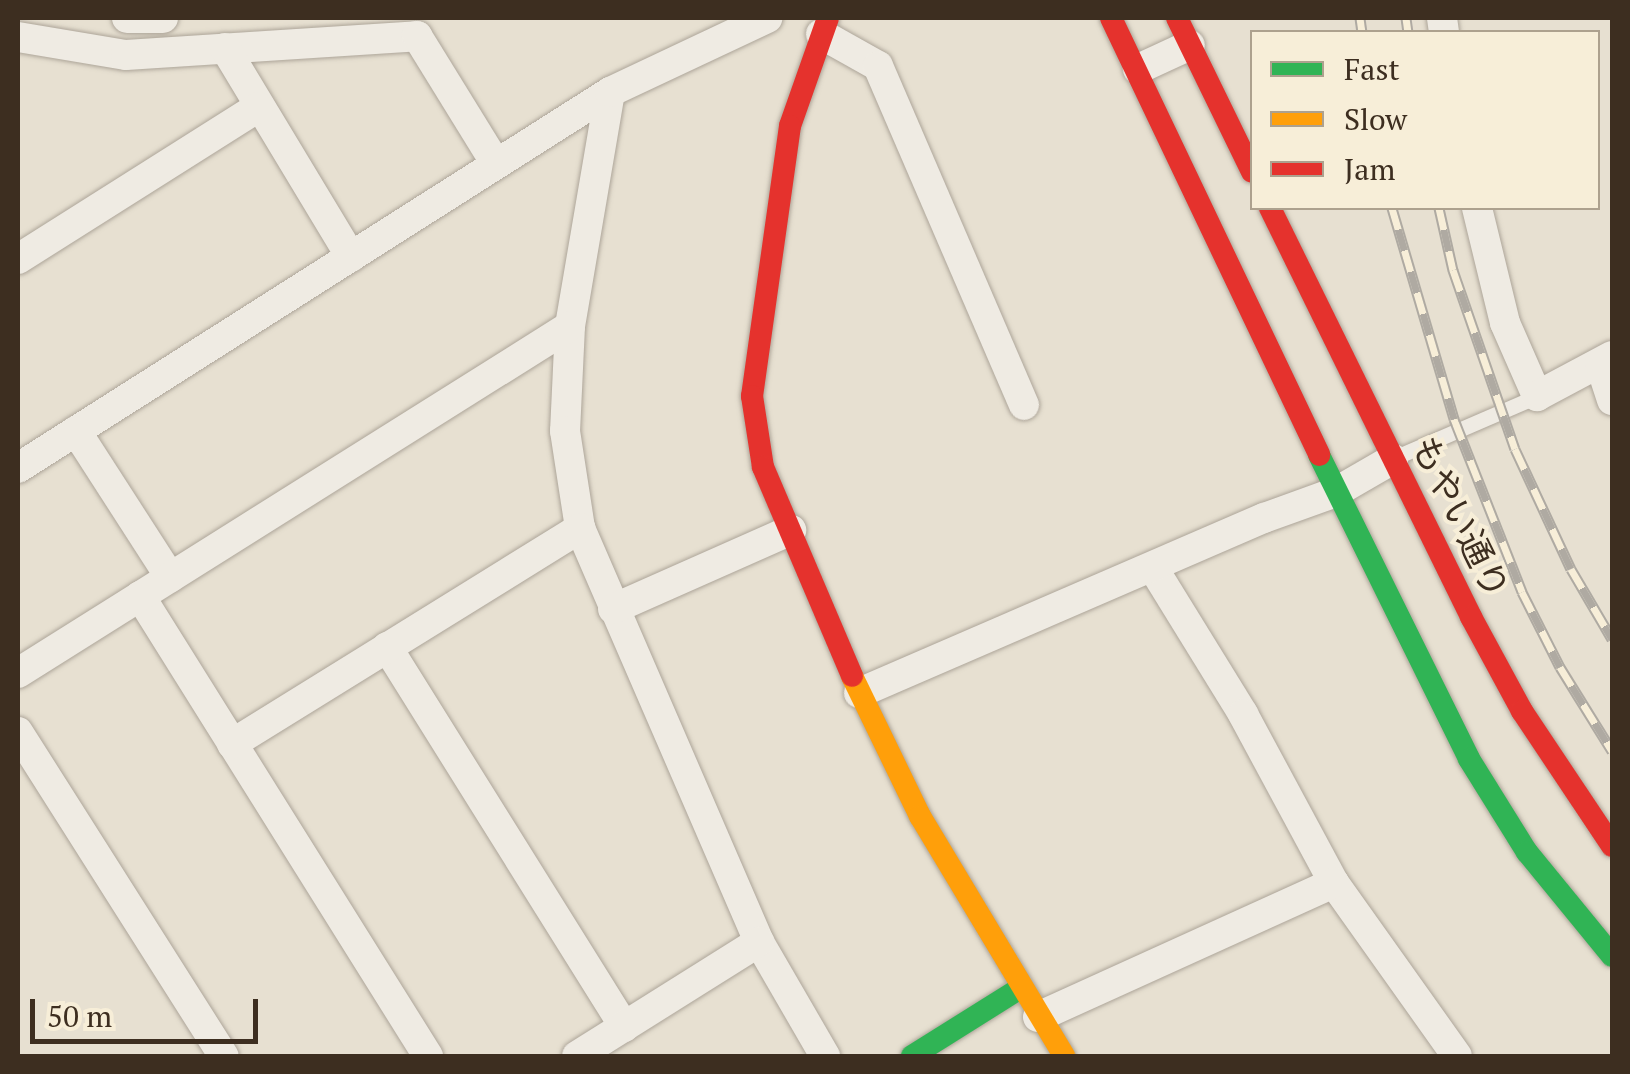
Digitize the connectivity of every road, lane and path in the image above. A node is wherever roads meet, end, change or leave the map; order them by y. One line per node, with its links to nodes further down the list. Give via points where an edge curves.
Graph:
1 (127, 18): 2 (street)
2 (163, 18)
3 (767, 18): 11 (street)
4 (1111, 18): 10 (street)
5 (1177, 18): 8 (street)
6 (824, 26): 23 (street, via 878,66); 29 (street, via 790,126 752,396 763,466)
7 (18, 37): 9 (street, via 126,55)
8 (1190, 45): 10 (street); 14 (street)
9 (225, 48): 12 (street); 13 (street, via 416,36)
10 (1138, 69): 27 (street)
11 (610, 92): 13 (street); 19 (street)
12 (258, 107): 17 (street); 18 (street)
13 (496, 164): 17 (street)
14 (1250, 168)
15 (1271, 210): 26 (street, もやい通り)
16 (1477, 210): 21 (street, via 1505,323)
17 (351, 257): 24 (street)
18 (18, 259)
19 (570, 326): 28 (street, via 565,431); 31 (street)
20 (1606, 360): 21 (street); 22 (street)
21 (1537, 396): 26 (lane)
22 (1612, 400)
23 (1024, 405)
24 (76, 431): 25 (street); 31 (street)
25 (22, 454)
26 (1393, 458): 27 (street); 39 (street, もやい通り, via 1522,711)
27 (1336, 492): 30 (street); 42 (street, via 1500,814)
28 (580, 528): 33 (street); 34 (street)
29 (791, 530): 33 (street); 36 (street)
30 (1153, 568): 36 (street); 40 (street, via 1243,714)
31 (170, 577): 32 (street)
32 (140, 596): 35 (street); 38 (street)
33 (613, 609): 41 (street)
34 (387, 647): 38 (street); 45 (street)
35 (18, 673)
36 (859, 693): 43 (street, via 920,816)
37 (18, 732): 46 (street)
38 (232, 744): 47 (street)
39 (1612, 846)
40 (1334, 884): 44 (street); 52 (street)
41 (759, 942): 45 (street); 49 (street)
42 (1612, 956)
43 (1019, 988): 44 (street); 50 (street)
44 (1038, 1017): 51 (street)
45 (624, 1028): 48 (street)
46 (224, 1056)
47 (428, 1056)
48 (578, 1056)
49 (825, 1056)
50 (912, 1056)
51 (1064, 1056)
52 (1457, 1056)

